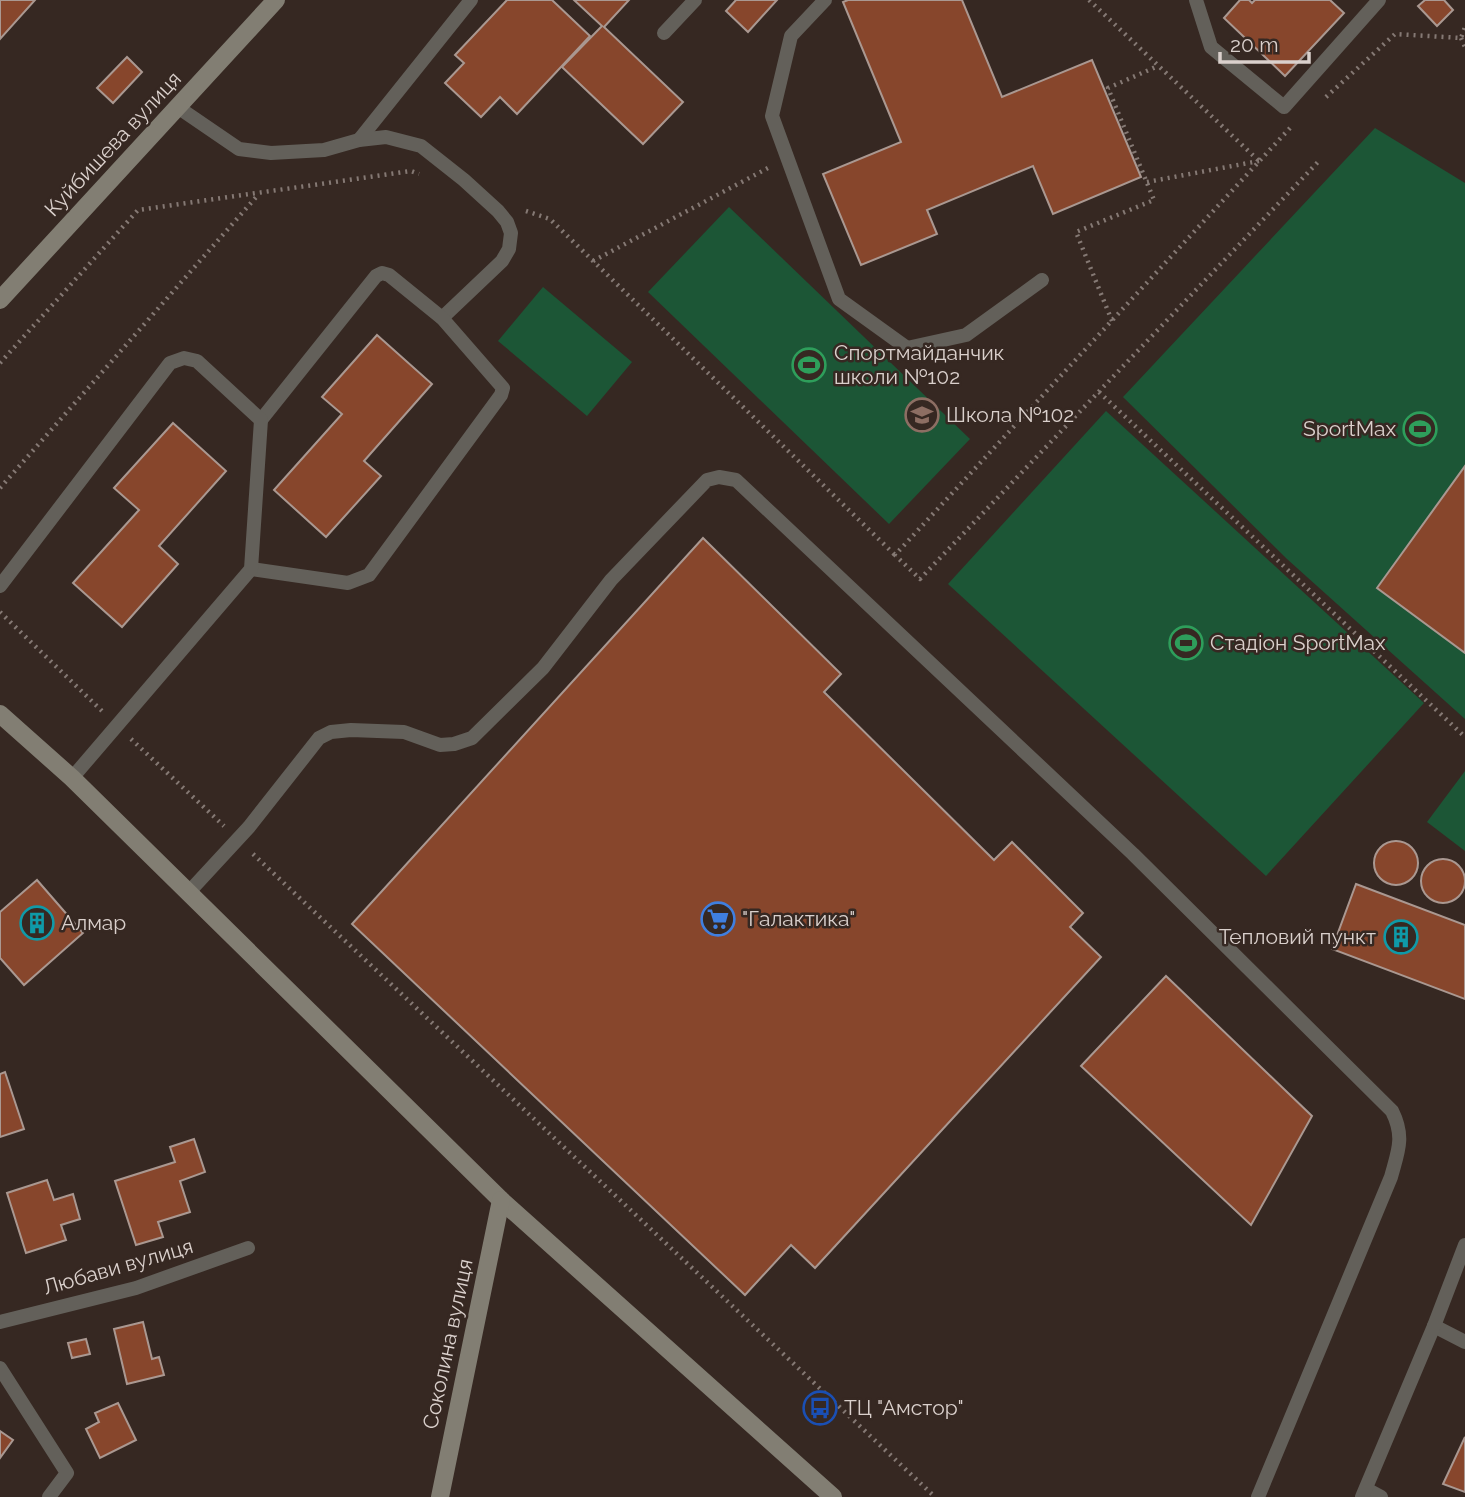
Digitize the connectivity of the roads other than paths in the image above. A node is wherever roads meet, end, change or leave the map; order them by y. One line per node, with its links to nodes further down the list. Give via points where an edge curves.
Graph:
1 (276, 0): 8 (street, Куйбишева вулиця)
2 (292, 0): 8 (street, Куйбишева вулиця)
3 (471, 0): 11 (lane)
4 (695, 0): 9 (lane)
5 (825, 0): 12 (lane, via 791,36 772,116 839,299 907,348 966,335)
6 (1196, 0): 7 (lane, via 1212,47 1284,107)
7 (1379, 0)
8 (260, 20): 10 (street, Куйбишева вулиця)
9 (664, 33)
10 (179, 108): 11 (lane, via 239,149 271,153 324,150); 13 (street, Куйбишева вулиця)
11 (359, 140): 14 (lane, via 386,137 421,146 507,222 509,249 502,261)
12 (1042, 280)
13 (0, 300)
14 (442, 318): 15 (lane, via 389,275 376,276); 16 (lane, via 503,388 501,396 369,575 348,583)
15 (261, 420): 16 (lane); 17 (lane, via 197,361 184,358 170,363)
16 (251, 569): 19 (lane)
17 (0, 586)
18 (0, 714): 19 (street)
19 (72, 778): 20 (street)
20 (188, 893): 21 (street); 32 (lane, via 249,827 319,738 351,730 404,732 440,745 472,738 542,668 611,579 707,480 736,480 1133,854 1395,1118 1401,1139 1391,1177)
21 (501, 1200): 30 (street, Соколина вулиця); 31 (street)
22 (1465, 1245): 25 (lane)
23 (248, 1248): 24 (lane, Любави вулиця, via 136,1288)
24 (0, 1322)
25 (1434, 1326): 26 (lane); 28 (lane)
26 (1465, 1342)
27 (0, 1368): 29 (lane, via 67,1473)
28 (1364, 1493): 33 (lane)
29 (49, 1497)
30 (440, 1497)
31 (832, 1497)
32 (1258, 1497)
33 (1381, 1497)

